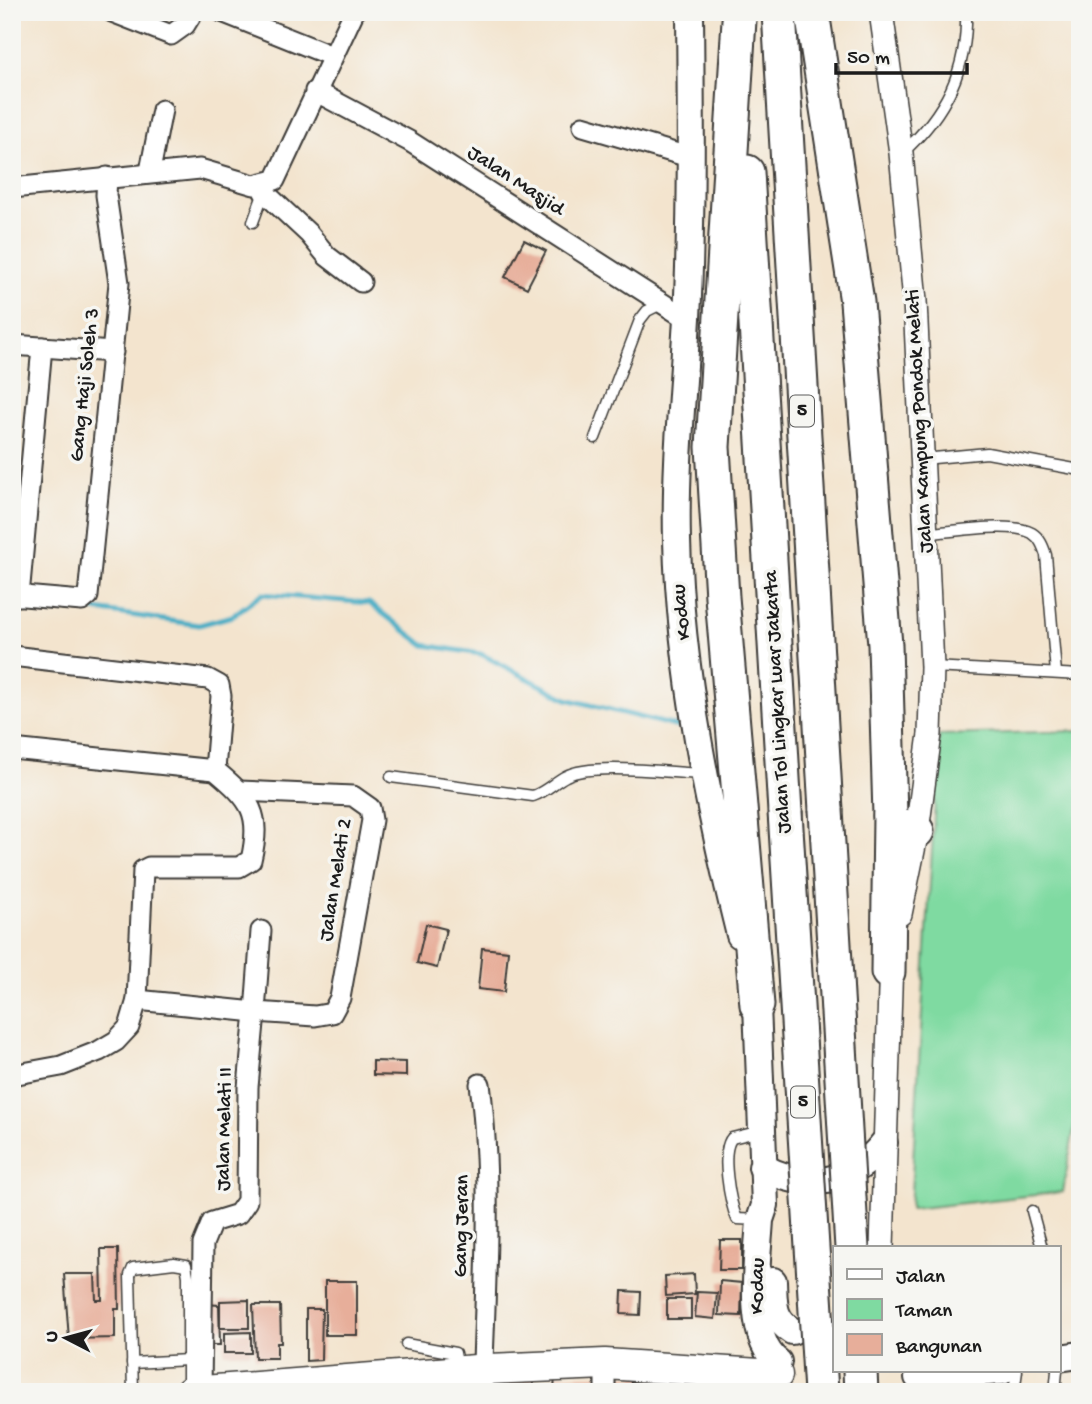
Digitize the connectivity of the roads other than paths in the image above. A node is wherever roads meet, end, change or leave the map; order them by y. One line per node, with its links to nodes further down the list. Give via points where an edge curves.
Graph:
1 (112, 12): 2 (street, via 171,36)
2 (193, 12)
3 (222, 12): 11 (street)
4 (354, 12): 11 (street)
5 (690, 12): 16 (main road, Kodau)
6 (779, 12): 55 (highway, Jalan Tol Lingkar Luar Jakarta / 5, bridge, via 826,810)
7 (812, 12): 42 (highway, via 858,302)
8 (881, 12): 15 (street, Jalan Kampung Pondok Melati)
9 (967, 12): 15 (lane, via 961,72 940,114)
10 (738, 16): 46 (highway, via 713,447); 76 (highway, Jalan Tol Lingkar Luar Jakarta / 5, bridge)
11 (332, 56): 12 (street)
12 (315, 91): 20 (street, via 275,180); 23 (street, Jalan Masjid, via 409,141)
13 (162, 110): 17 (street)
14 (583, 126): 16 (street)
15 (901, 153): 29 (street, Jalan Kampung Pondok Melati)
16 (692, 158): 24 (main road, Kodau)
17 (150, 172): 18 (street); 20 (street, via 200,169)
18 (107, 177): 19 (street); 27 (street, Gang Haji Soleh 3, via 120,271)
19 (12, 188)
20 (264, 188): 21 (lane); 22 (street, via 327,256)
21 (253, 222)
22 (361, 282)
23 (663, 304): 24 (street, Jalan Masjid); 28 (lane, via 640,320)
24 (687, 319): 39 (main road, Kodau, via 677,543)
25 (12, 345): 26 (street)
26 (42, 347): 27 (street); 32 (street)
27 (113, 352): 32 (street, Gang Haji Soleh 3, via 86,599)
28 (595, 438)
29 (923, 459): 30 (lane, via 987,453); 31 (street, Jalan Kampung Pondok Melati)
30 (1080, 470)
31 (928, 533): 34 (street, Jalan Kampung Pondok Melati); 35 (lane, via 1011,528 1039,538 1046,555)
32 (16, 596)
33 (12, 656): 38 (street, via 181,676 219,685)
34 (932, 667): 35 (lane); 42 (street, Jalan Kampung Pondok Melati, via 930,734)
35 (1056, 673): 36 (lane)
36 (1080, 675)
37 (12, 749): 38 (street)
38 (215, 770): 41 (street)
39 (704, 774): 40 (lane, via 589,769 566,775 534,796); 46 (main road, Kodau)
40 (391, 777)
41 (240, 791): 45 (street, via 256,817 251,860 239,867 143,870); 47 (street, Jalan Melati 2, via 353,796 370,808 373,820 340,998 332,1013)
42 (903, 824): 44 (highway)
43 (261, 931): 47 (street)
44 (888, 972): 51 (street)
45 (136, 1000): 47 (street); 48 (street, via 129,1027 116,1041 61,1066)
46 (757, 1005): 50 (main road, Kodau)
47 (255, 1012): 74 (street, Jalan Melati II, via 246,1206 238,1214 212,1222 203,1244)
48 (12, 1075)
49 (480, 1084): 70 (street, Gang Jeran, via 488,1186)
50 (762, 1131): 52 (main road, Kodau); 54 (lane, via 732,1139 726,1150 731,1206 737,1219)
51 (884, 1143): 52 (main road, via 869,1163 835,1179 797,1180); 55 (street, via 882,1211)
52 (762, 1167): 54 (main road, Kodau)
53 (1032, 1211): 56 (lane)
54 (767, 1221): 57 (main road, Kodau)
55 (872, 1245)
56 (1041, 1246)
57 (766, 1263): 59 (main road, Kodau, via 775,1314); 68 (main road, Kodau, via 760,1335)
58 (833, 1307): 59 (main road, via 808,1317)
59 (792, 1331): 68 (main road)
60 (406, 1344): 70 (lane, via 455,1353)
61 (1080, 1355): 62 (main road)
62 (1060, 1358)
63 (188, 1360): 64 (lane); 64 (lane, via 188,1276 186,1265 174,1264 133,1268 130,1275); 74 (lane)
64 (132, 1363): 75 (lane)
65 (860, 1372): 77 (highway)
66 (1017, 1372): 78 (lane)
67 (1058, 1372): 79 (lane)
68 (778, 1376): 71 (main road)
69 (986, 1376): 72 (main road)
70 (480, 1378): 71 (main road); 73 (main road)
71 (605, 1378)
72 (918, 1380)
73 (381, 1384): 74 (main road)
74 (193, 1391)
75 (133, 1392)
76 (821, 1392)
77 (861, 1392)
78 (1014, 1392)
79 (1055, 1392)

